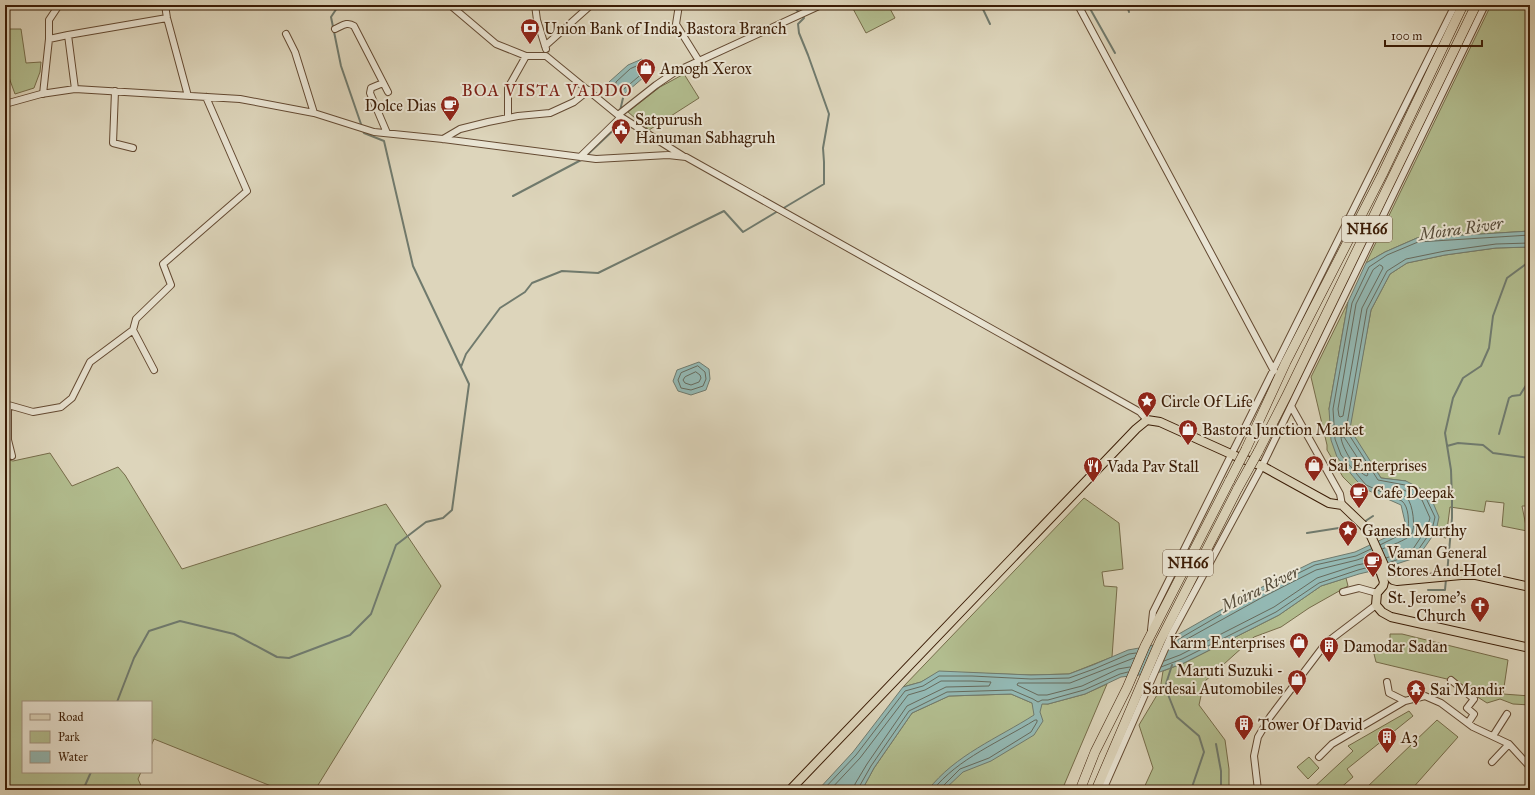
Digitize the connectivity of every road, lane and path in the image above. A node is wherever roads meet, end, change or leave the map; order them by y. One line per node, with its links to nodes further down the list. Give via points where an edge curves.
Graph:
1 (59, 5): 17 (street, via 49,20)
2 (165, 5): 13 (street)
3 (450, 5): 19 (street, via 496,44)
4 (535, 5): 18 (street)
5 (590, 5): 18 (street)
6 (679, 5): 21 (street, via 676,24)
7 (821, 5): 21 (street)
8 (1078, 5): 41 (street)
9 (1455, 5): 41 (street)
10 (1463, 5): 56 (highway, NH66, bridge, via 1382,175 1286,362 1246,449)
11 (1476, 5): 60 (highway, NH66, bridge, via 1290,388 1160,642)
12 (1485, 5): 43 (street)
13 (167, 18): 16 (street); 28 (street)
14 (335, 29): 22 (street, via 346,23 354,26)
15 (286, 34): 31 (street, via 296,52)
16 (68, 35): 17 (street); 23 (street)
17 (49, 39): 27 (street)
18 (545, 46): 20 (street)
19 (526, 56): 20 (street); 33 (street, via 508,88)
20 (546, 56): 24 (street)
21 (699, 61): 32 (street, via 656,84)
22 (383, 83): 26 (street); 34 (street, via 371,88 370,93)
23 (74, 89): 25 (street); 27 (street)
24 (589, 90): 32 (street); 33 (street, via 574,102 550,113)
25 (115, 91): 28 (street); 36 (street, via 113,143)
26 (388, 92)
27 (43, 94): 30 (street)
28 (188, 96): 29 (street)
29 (206, 97): 31 (street, via 240,99); 39 (street, via 247,191 163,264 171,285 136,319)
30 (5, 104)
31 (314, 113): 34 (street, via 374,132)
32 (620, 114): 37 (street); 38 (street)
33 (508, 118): 35 (street, via 460,129)
34 (387, 133): 35 (street)
35 (443, 139): 37 (street)
36 (133, 148)
37 (583, 157): 38 (street)
38 (686, 157): 44 (street, via 1140,412)
39 (133, 330): 40 (street); 42 (street, via 90,362 72,398 61,407 33,412)
40 (154, 370)
41 (1274, 371): 45 (street)
42 (7, 405): 46 (street, via 8,440)
43 (1291, 406): 47 (street); 48 (street, via 1340,494)
44 (1147, 420): 45 (main road, via 1160,422); 70 (main road, via 1130,434)
45 (1233, 454): 47 (main road); 56 (street, via 1153,612)
46 (12, 456)
47 (1262, 466): 48 (main road, via 1329,503); 60 (street, via 1172,633)
48 (1342, 505): 49 (main road, via 1356,518 1368,537)
49 (1385, 575): 50 (main road); 51 (main road)
50 (1397, 581): 51 (main road); 52 (main road, via 1461,574)
51 (1384, 586): 54 (main road)
52 (1530, 587)
53 (1344, 592): 54 (street, via 1359,588)
54 (1377, 592): 55 (main road)
55 (1376, 605): 57 (main road, via 1391,617); 69 (street, via 1326,643 1270,717 1258,737 1254,756)
56 (1147, 641): 71 (highway, NH66)
57 (1530, 648)
58 (1451, 680): 63 (street, via 1474,699 1467,708 1474,714)
59 (1387, 682): 61 (street, via 1390,693)
60 (1139, 701): 72 (highway, NH66); 73 (street)
61 (1405, 701): 63 (street, via 1425,696 1441,702); 66 (street, via 1332,744)
62 (1507, 714): 64 (street)
63 (1468, 723): 64 (street)
64 (1493, 736): 65 (street)
65 (1509, 744): 67 (street); 68 (street)
66 (1319, 757)
67 (1492, 762)
68 (1530, 767)
69 (1256, 789)
70 (790, 790)
71 (1080, 790)
72 (1096, 790)
73 (1103, 790)

